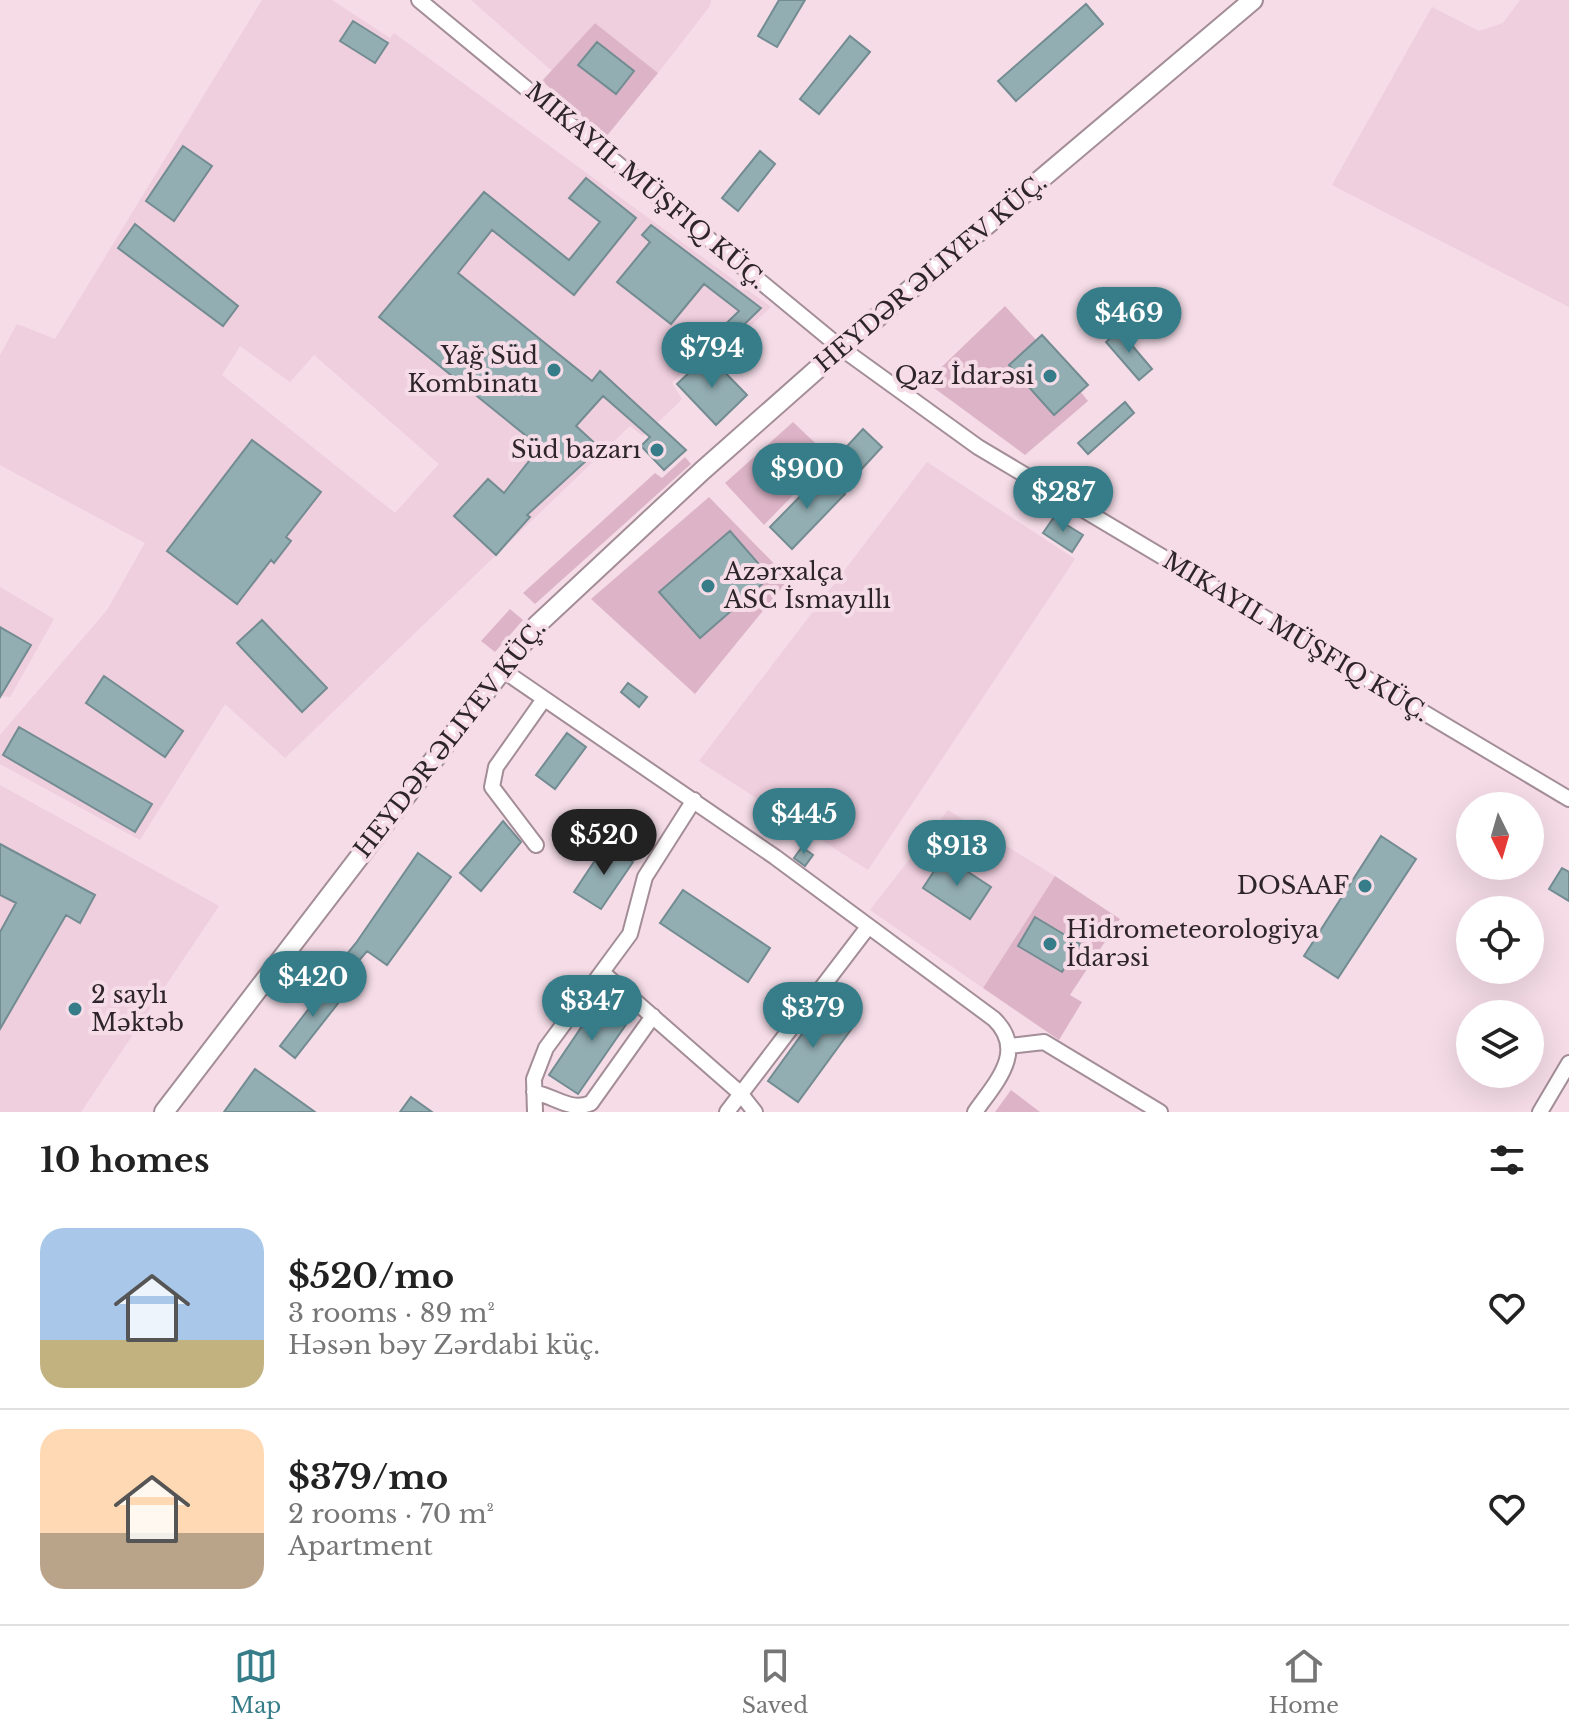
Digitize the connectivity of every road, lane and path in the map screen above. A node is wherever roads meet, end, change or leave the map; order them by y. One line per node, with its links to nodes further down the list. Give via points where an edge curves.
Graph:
1 (419, 0): 3 (street)
2 (1253, 0): 3 (main road, HEYDƏR ƏLIYEV KÜÇ.)
3 (841, 348): 4 (main road, HEYDƏR ƏLIYEV KÜÇ., via 593,571); 6 (street, via 1015,470)
4 (501, 669): 5 (street); 16 (main road, HEYDƏR ƏLIYEV KÜÇ.)
5 (544, 699): 7 (street); 8 (street, via 496,767 492,787)
6 (1569, 799)
7 (694, 800): 9 (street); 10 (street, via 645,877 630,934)
8 (536, 845)
9 (868, 927): 12 (street, via 994,1019); 15 (street)
10 (603, 973): 11 (street); 14 (street, via 546,1048)
11 (653, 1016): 14 (street, via 591,1103 571,1109); 15 (street)
12 (1010, 1046): 20 (street, via 1004,1069); 21 (street, via 1044,1042)
13 (1569, 1063): 22 (street)
14 (534, 1092): 17 (street)
15 (740, 1093): 18 (street); 19 (street)
16 (164, 1112)
17 (535, 1112)
18 (727, 1112)
19 (755, 1112)
20 (975, 1112)
21 (1160, 1112)
22 (1540, 1112)

